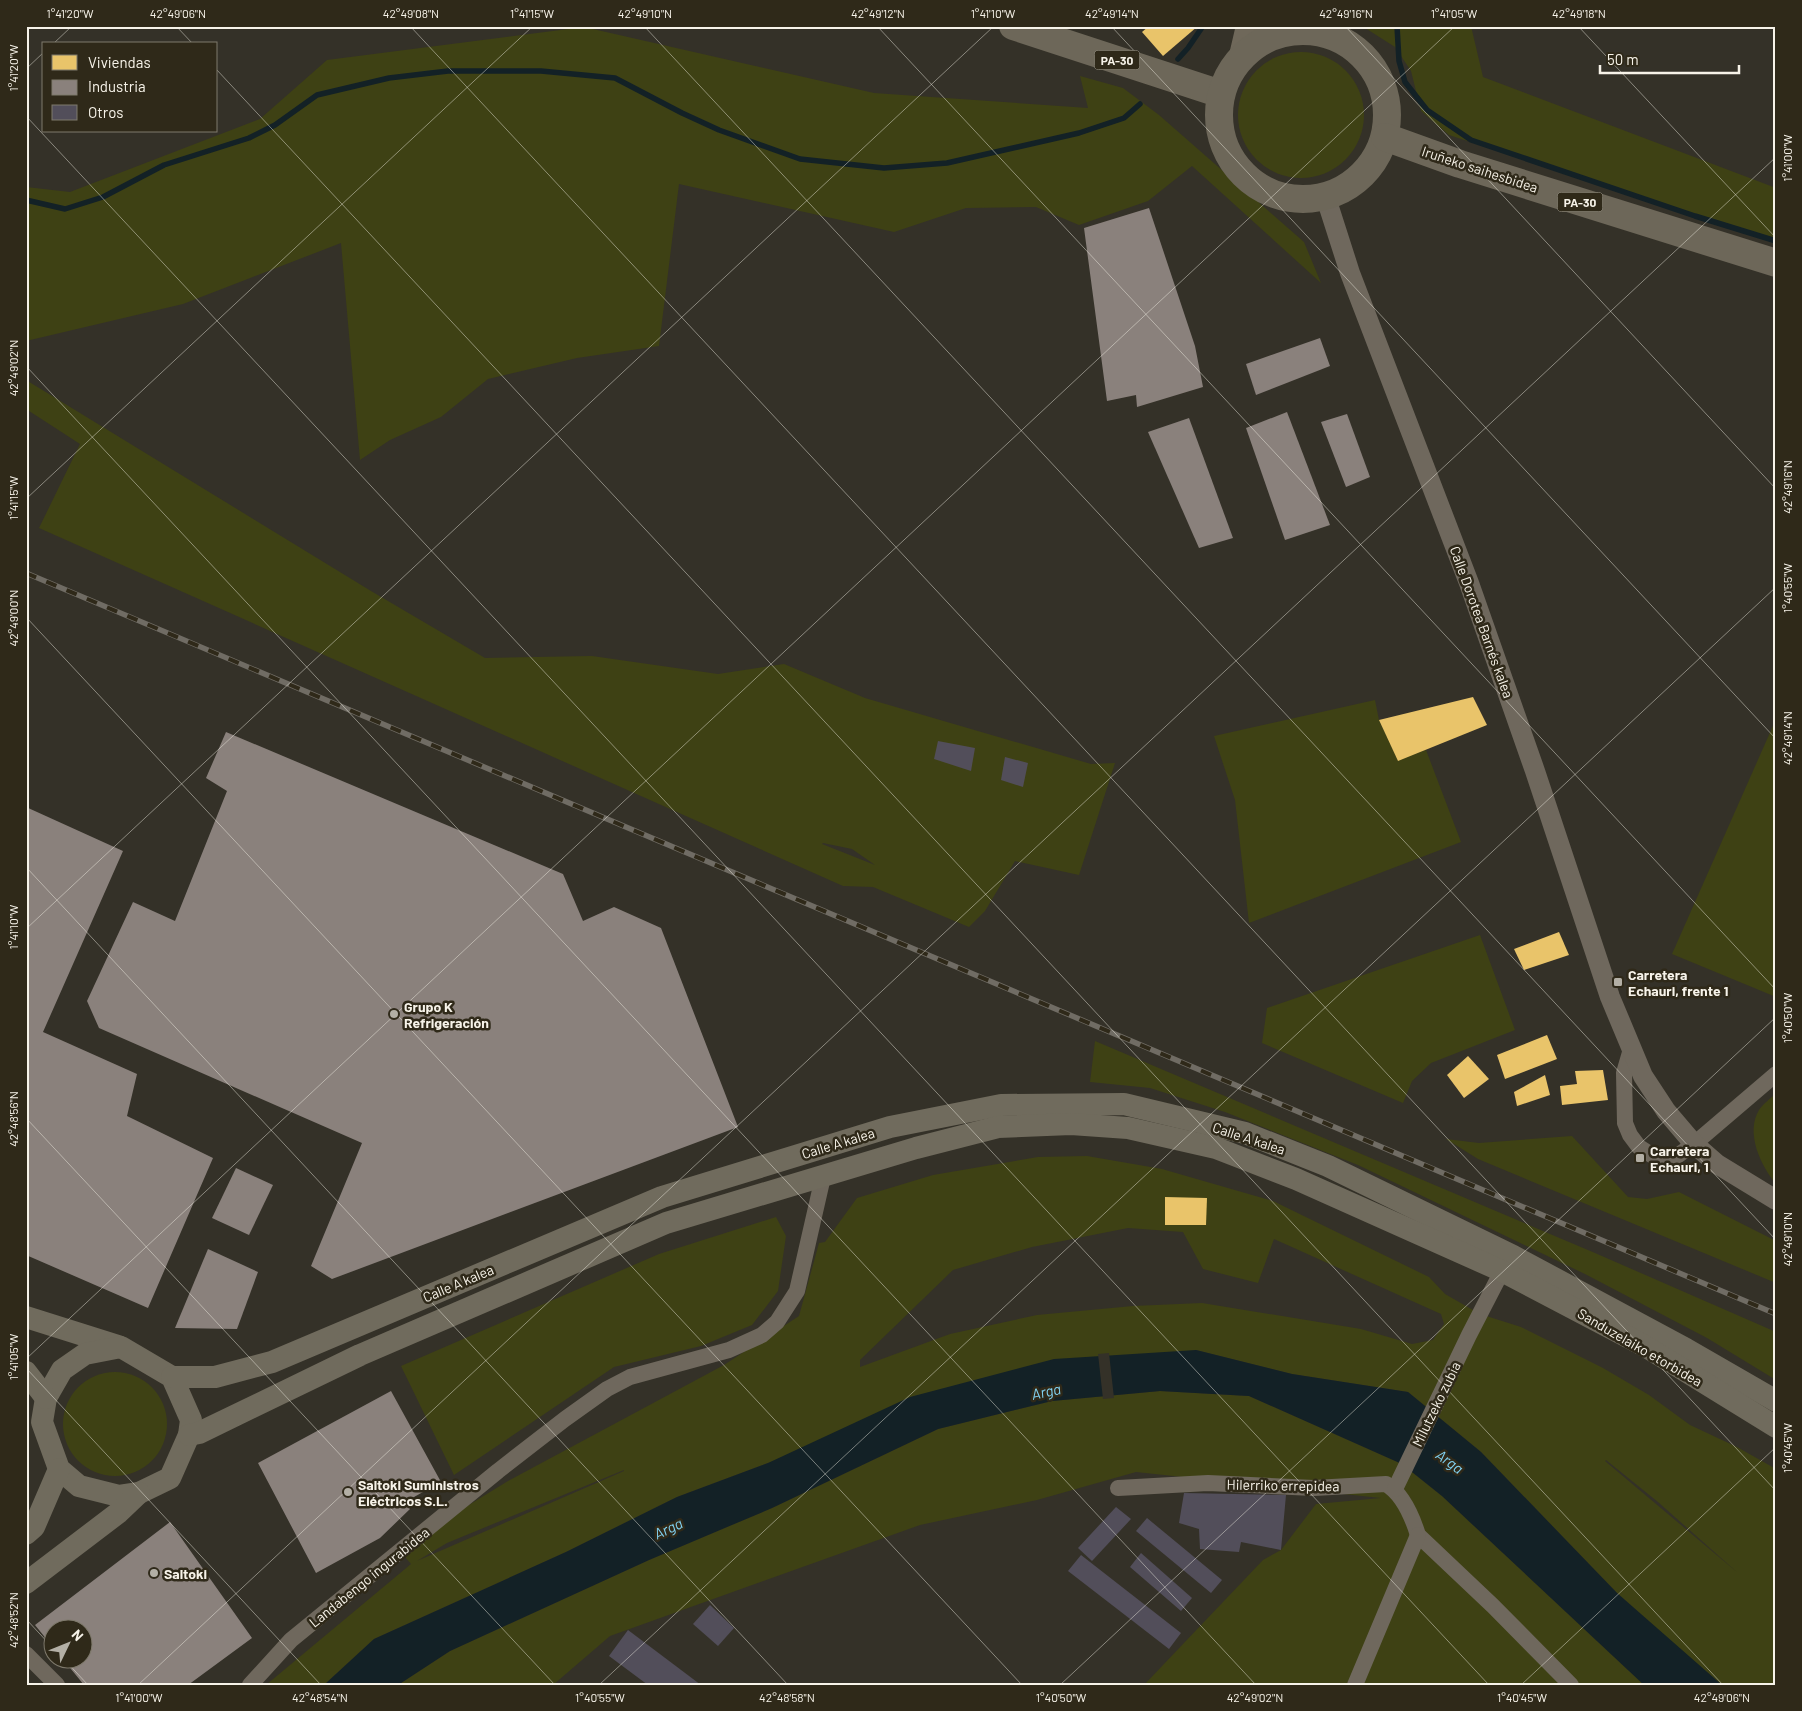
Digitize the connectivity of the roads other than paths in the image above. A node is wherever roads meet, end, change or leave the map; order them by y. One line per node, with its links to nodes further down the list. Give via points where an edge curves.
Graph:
1 (1013, 26): 5 (highway, PA-30)
2 (1249, 26): 4 (main road)
3 (1334, 30): 4 (highway, via 1288,32 1263,40); 6 (highway, via 1363,56 1380,80 1387,108)
4 (1242, 56): 5 (highway, via 1229,74)
5 (1221, 94): 7 (highway, via 1219,123 1226,151 1243,174 1266,192 1294,200)
6 (1385, 137): 7 (highway, via 1376,158 1362,176 1344,190); 8 (highway, Iruñeko saihesbidea / PA-30, via 1460,164)
7 (1326, 198): 9 (street, Calle Dorotea Barnés kalea, via 1350,272 1476,602 1610,997)
8 (1776, 263)
9 (1631, 1049): 11 (street, Calle Dorotea Barnés kalea, via 1643,1076 1666,1111); 11 (street, via 1624,1073 1625,1123 1630,1135 1638,1147 1653,1156 1677,1156)
10 (1776, 1074): 11 (street)
11 (1694, 1144): 13 (street, Calle Dorotea Barnés kalea, via 1717,1164)
12 (823, 1177): 14 (main road, Calle A kalea, via 998,1127 1071,1124 1128,1128 1216,1148); 22 (main road, Calle A kalea, via 666,1223 360,1355); 32 (street, Landabengo ingurabidea, via 797,1291 777,1322 762,1335 729,1350 630,1377 607,1389 564,1419 291,1640)
13 (1776, 1200)
14 (1507, 1264): 18 (main road, Calle A kalea, via 1328,1166 1245,1133 1124,1104 1001,1104 890,1127 662,1197 272,1362 215,1377); 20 (main road, Sanduzelaiko etorbidea, via 1686,1349); 21 (main road, Sanduzelaiko etorbidea); 25 (street, Milutzeko zubia, via 1469,1335)
15 (26, 1317): 16 (main road)
16 (121, 1347): 18 (main road); 19 (main road, via 85,1354 62,1370)
17 (26, 1372): 19 (main road)
18 (172, 1377): 22 (main road, via 191,1420)
19 (46, 1398): 23 (main road, via 42,1422)
20 (1776, 1401)
21 (1776, 1427)
22 (189, 1436): 26 (main road, via 170,1478)
23 (60, 1470): 26 (main road, via 79,1486 119,1496); 27 (main road, via 34,1527)
24 (1118, 1488): 25 (street, Hilerriko errepidea, via 1208,1483 1314,1488 1386,1484)
25 (1395, 1490): 28 (street, via 1414,1520)
26 (139, 1493): 29 (main road, via 118,1513)
27 (26, 1534)
28 (1418, 1535): 33 (street); 34 (street, via 1494,1606)
29 (26, 1583)
30 (26, 1654): 31 (street)
31 (57, 1685)
32 (250, 1685)
33 (1355, 1685)
34 (1571, 1685)

